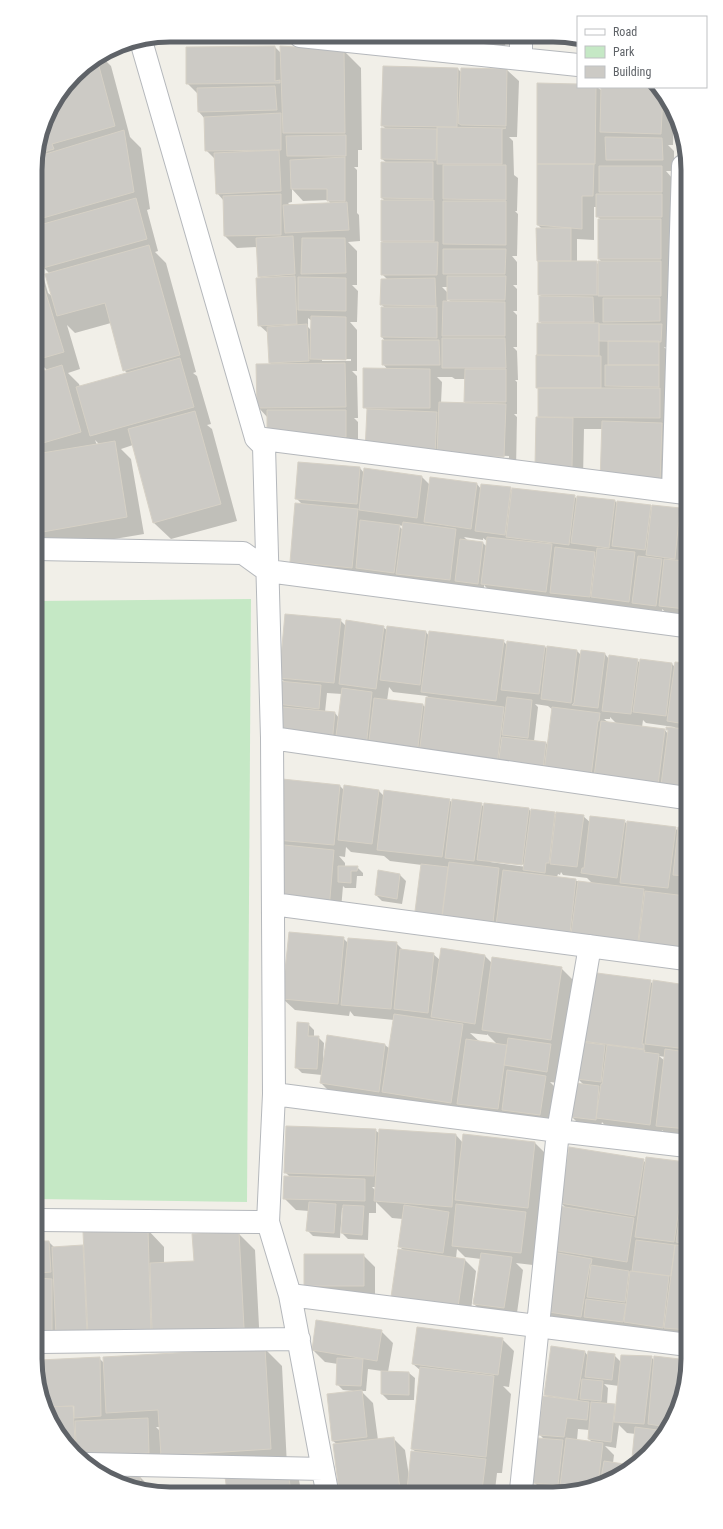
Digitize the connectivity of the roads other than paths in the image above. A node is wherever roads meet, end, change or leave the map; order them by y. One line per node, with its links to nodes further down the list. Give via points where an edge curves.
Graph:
1 (358, 42): 4 (street)
2 (521, 42): 4 (street)
3 (142, 45): 7 (street)
4 (521, 59): 5 (street)
5 (577, 65)
6 (681, 362): 8 (street)
7 (256, 438): 8 (street); 10 (street, via 264,446)
8 (679, 492)
9 (42, 549): 10 (street, via 243,553)
10 (268, 571): 11 (street); 12 (street)
11 (681, 625)
12 (272, 738): 13 (street); 14 (street)
13 (681, 797)
14 (273, 904): 15 (street); 17 (street)
15 (590, 946): 16 (street); 18 (street)
16 (681, 958)
17 (274, 1094): 18 (street); 21 (street)
18 (558, 1131): 19 (street); 23 (street)
19 (681, 1145)
20 (42, 1220): 21 (street)
21 (268, 1222): 22 (street)
22 (290, 1295): 23 (street); 24 (street)
23 (537, 1326): 26 (street); 30 (street)
24 (298, 1339): 25 (street); 28 (street)
25 (42, 1342)
26 (681, 1343)
27 (98, 1464): 28 (street)
28 (323, 1469): 29 (street)
29 (326, 1487)
30 (521, 1487)

